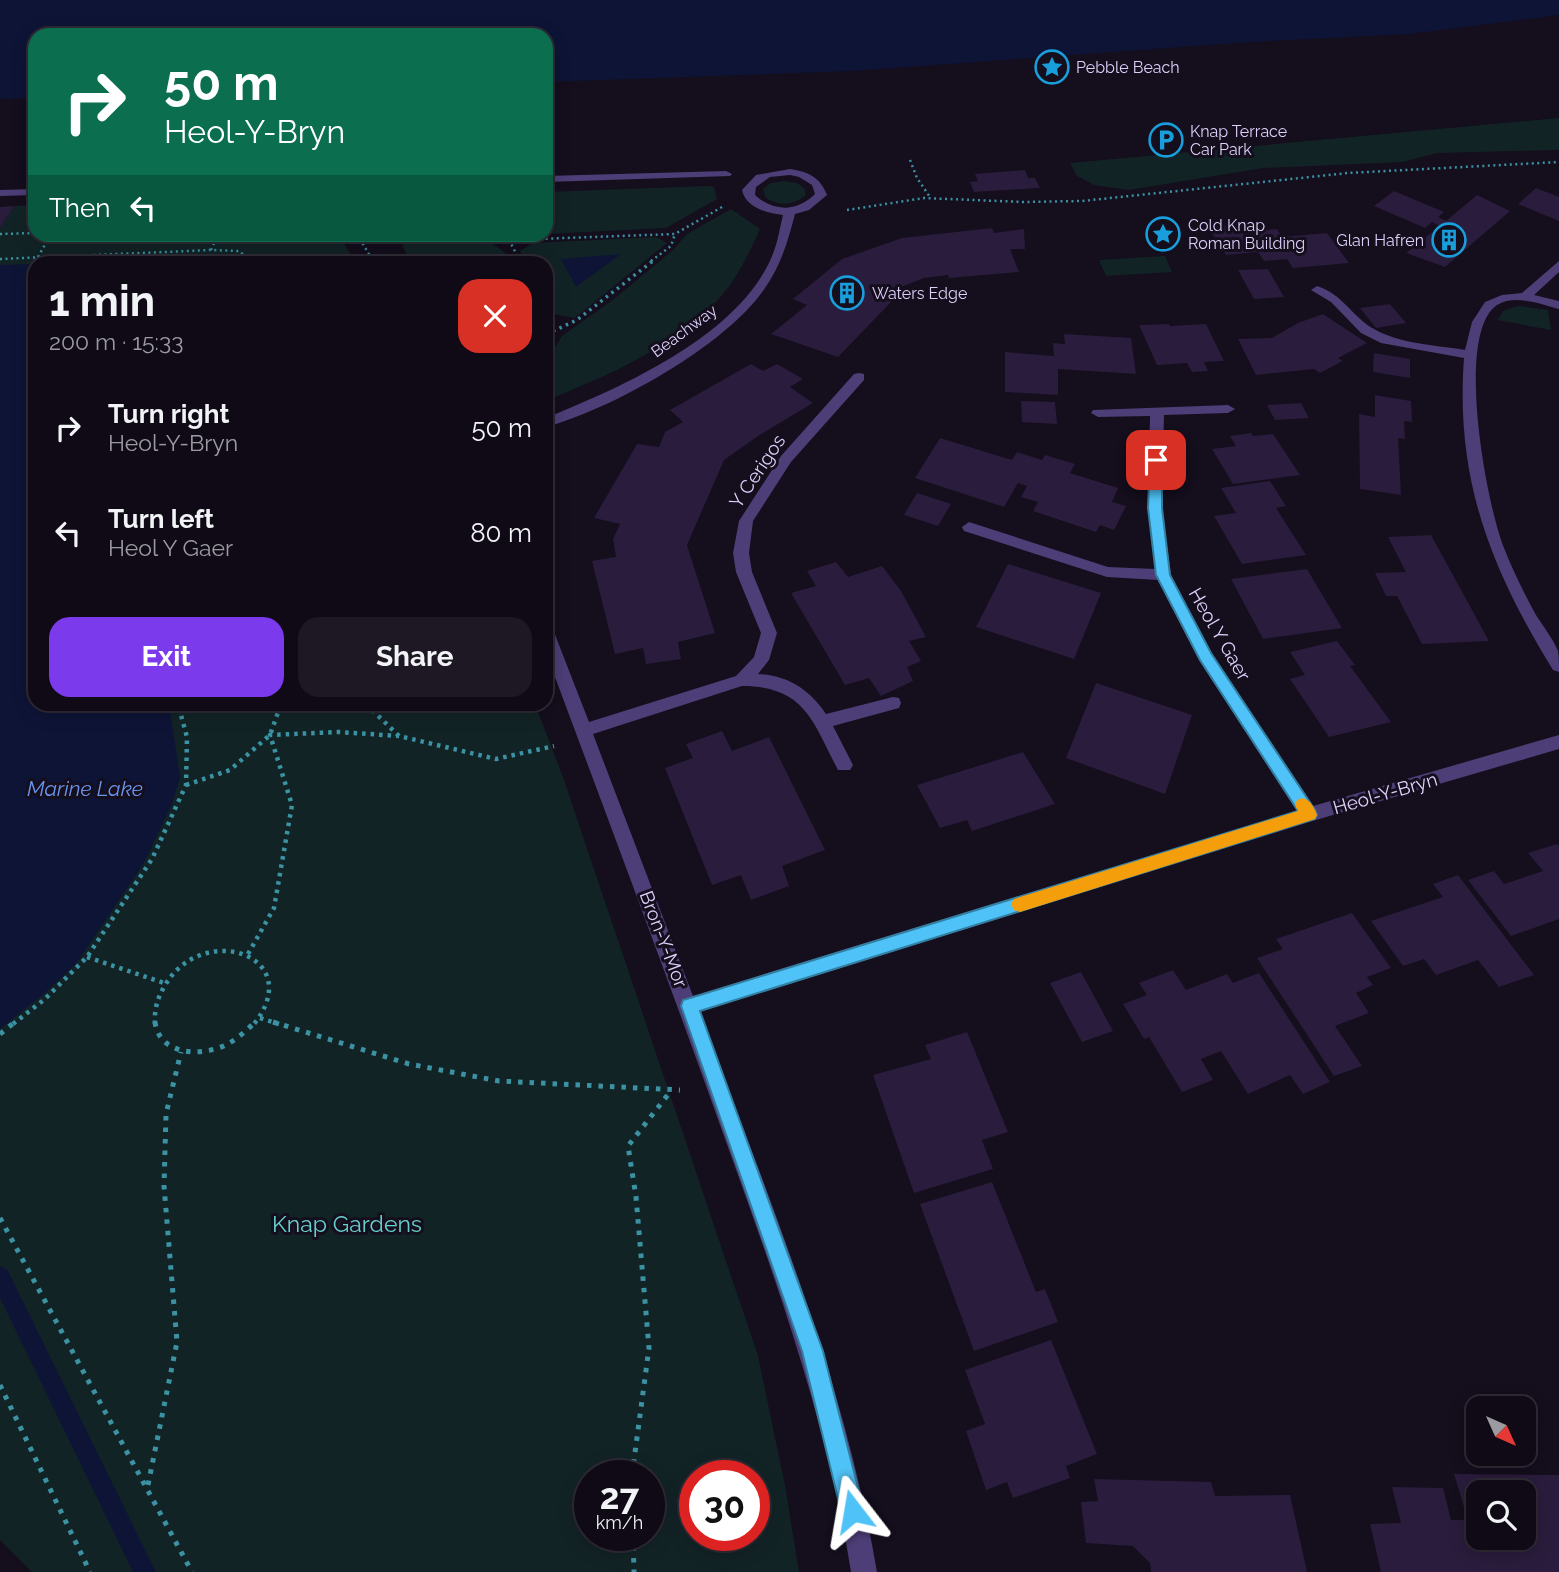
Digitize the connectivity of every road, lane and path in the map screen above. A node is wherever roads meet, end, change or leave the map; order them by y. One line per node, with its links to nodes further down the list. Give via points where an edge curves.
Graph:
1 (910, 160): 8 (path)
2 (1559, 163): 7 (path, via 1348,173)
3 (726, 174): 4 (street)
4 (553, 179)
5 (28, 192): 6 (street)
6 (0, 193)
7 (1174, 194): 8 (path, via 1023,202); 9 (path)
8 (930, 198): 11 (path)
9 (1179, 201)
10 (729, 203): 14 (path)
11 (838, 212)
12 (789, 213): 12 (street, via 754,202 748,190 751,184 767,174 790,172 817,183 821,195 816,201); 33 (street, Beachway, via 787,233 759,287 722,327 640,382)
13 (28, 233): 15 (path)
14 (675, 233): 16 (path); 27 (path, via 671,246 577,320)
15 (0, 234)
16 (553, 238)
17 (214, 242): 18 (path)
18 (211, 250): 19 (path); 20 (path, via 239,251)
19 (63, 256)
20 (245, 256)
21 (28, 258): 22 (path)
22 (0, 259)
23 (1559, 265): 25 (street)
24 (1317, 290): 28 (street, via 1335,299 1366,330 1386,340)
25 (1525, 297): 26 (street); 28 (street, via 1511,296 1488,306)
26 (1559, 305)
27 (553, 331)
28 (1470, 355): 37 (street, via 1471,421 1489,528 1515,590)
29 (859, 377): 38 (street, Y Cerigos, via 786,459 746,521 741,553 744,572 769,633 761,660)
30 (1228, 409): 31 (street)
31 (1157, 413): 32 (street); 35 (street, Heol Y Gaer, via 1155,508)
32 (1098, 414)
33 (553, 420)
34 (969, 527): 35 (street, via 1107,572)
35 (1163, 575): 50 (street, Heol Y Gaer, via 1205,656)
36 (553, 651): 44 (street, Bron-Y-Mor)
37 (1559, 666)
38 (742, 680): 43 (street, via 775,682 804,697); 44 (street)
39 (893, 703): 43 (street)
40 (180, 711): 49 (path, via 187,737)
41 (279, 711): 45 (path)
42 (373, 711): 46 (path)
43 (822, 722): 48 (street)
44 (583, 731): 46 (path, via 559,745 496,759); 54 (street, Bron-Y-Mor)
45 (270, 735): 46 (path, via 339,732); 49 (path, via 230,770); 51 (path, via 292,805 274,908)
46 (399, 736)
47 (1559, 742): 50 (street, Heol-Y-Bryn)
48 (844, 765)
49 (186, 785): 52 (path, via 152,859)
50 (1309, 815): 54 (street, Heol-Y-Bryn)
51 (248, 954): 53 (path, via 232,950 204,954 178,968); 55 (path, via 261,962 269,976 270,991)
52 (88, 957): 53 (path); 56 (path)
53 (164, 983): 57 (path, via 153,1016 166,1045)
54 (690, 1006): 58 (street, Bron-Y-Mor)
55 (260, 1018): 57 (path, via 239,1040 220,1050); 59 (path, via 409,1064 499,1081)
56 (0, 1034)
57 (181, 1052): 63 (path, via 166,1114 164,1186 177,1342)
58 (717, 1085): 59 (path); 68 (street, Bron-Y-Mor, via 813,1351)
59 (670, 1091): 62 (path, via 628,1146 649,1348)
60 (0, 1218): 63 (path)
61 (0, 1385): 65 (path)
62 (634, 1460)
63 (148, 1485): 66 (path)
64 (633, 1551): 67 (path)
65 (90, 1572)
66 (192, 1572)
67 (634, 1572)
68 (864, 1572)

